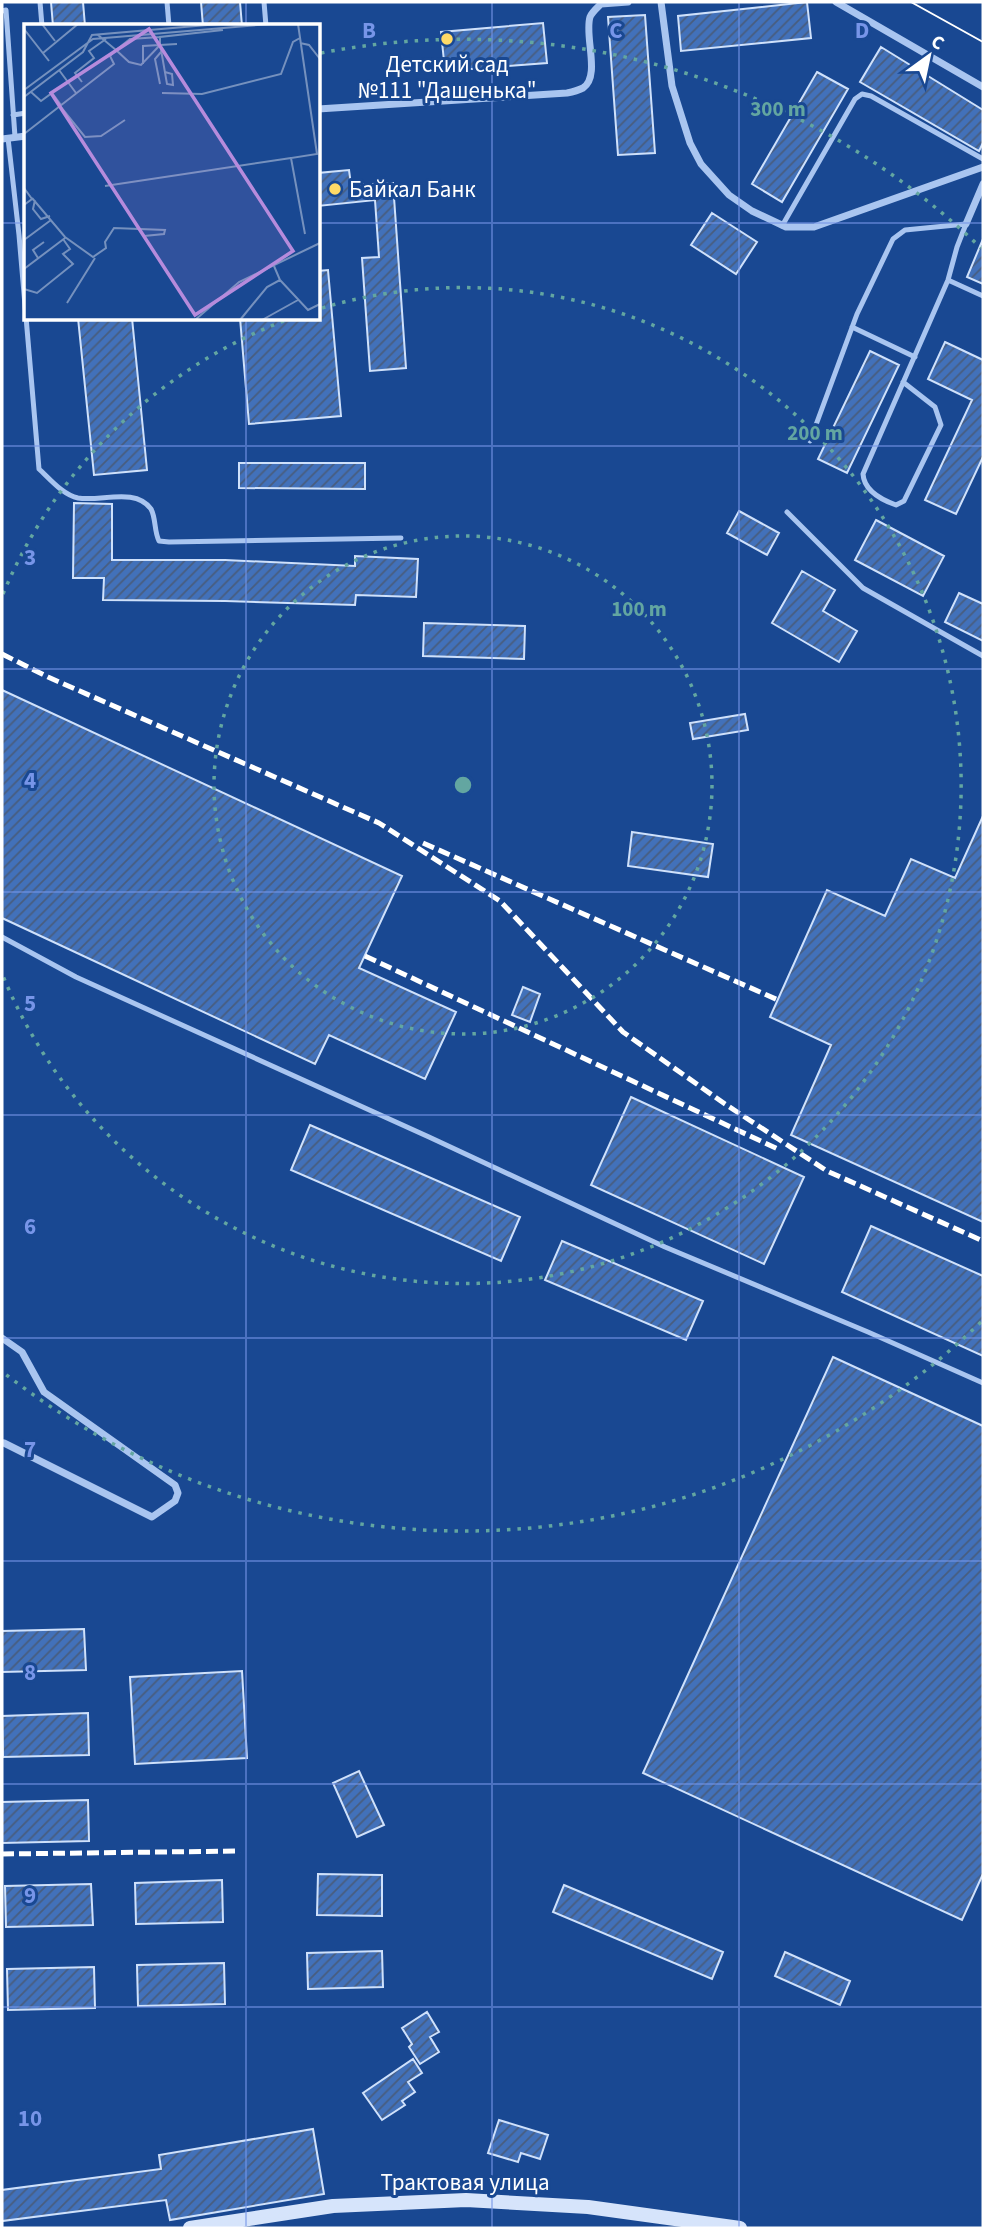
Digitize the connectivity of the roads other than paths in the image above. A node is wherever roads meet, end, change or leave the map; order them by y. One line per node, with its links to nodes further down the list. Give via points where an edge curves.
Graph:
1 (40, 2): 8 (lane)
2 (167, 2): 9 (lane)
3 (264, 2): 10 (lane)
4 (628, 2): 12 (street, via 601,4 591,15 590,81 583,88 568,93)
5 (661, 2): 20 (street, via 672,86 701,164 729,195)
6 (836, 2): 11 (street)
7 (2, 11): 14 (lane, via 6,10)
8 (42, 24)
9 (169, 24)
10 (266, 24)
11 (983, 87)
12 (320, 108)
13 (24, 113): 14 (lane)
14 (13, 115): 15 (lane)
15 (8, 138): 23 (lane)
16 (983, 159): 20 (lane, via 862,94)
17 (983, 167): 20 (street, via 814,227)
18 (983, 184): 19 (street)
19 (966, 224): 21 (lane); 25 (lane, via 914,229 893,239)
20 (782, 226)
21 (948, 280): 22 (lane); 26 (lane)
22 (983, 296)
23 (24, 297)
24 (26, 320): 30 (lane, via 38,469 68,495 143,500 153,512 159,541)
25 (852, 327): 26 (lane); 28 (lane)
26 (915, 356): 27 (lane)
27 (903, 382): 27 (lane, via 863,474 870,491 896,505 903,503 941,425 935,407)
28 (810, 441)
29 (787, 512): 31 (lane, via 863,587)
30 (401, 538)
31 (983, 656)
32 (2, 937): 34 (lane, via 76,977 665,1247)
33 (2, 1338): 35 (street, via 22,1352 44,1392 175,1485 178,1493 175,1501 152,1517)
34 (983, 1384)
35 (4, 1443)
36 (190, 2228): 37 (main road, Трактовая улица, via 333,2206 466,2200 588,2207)
37 (740, 2228)

